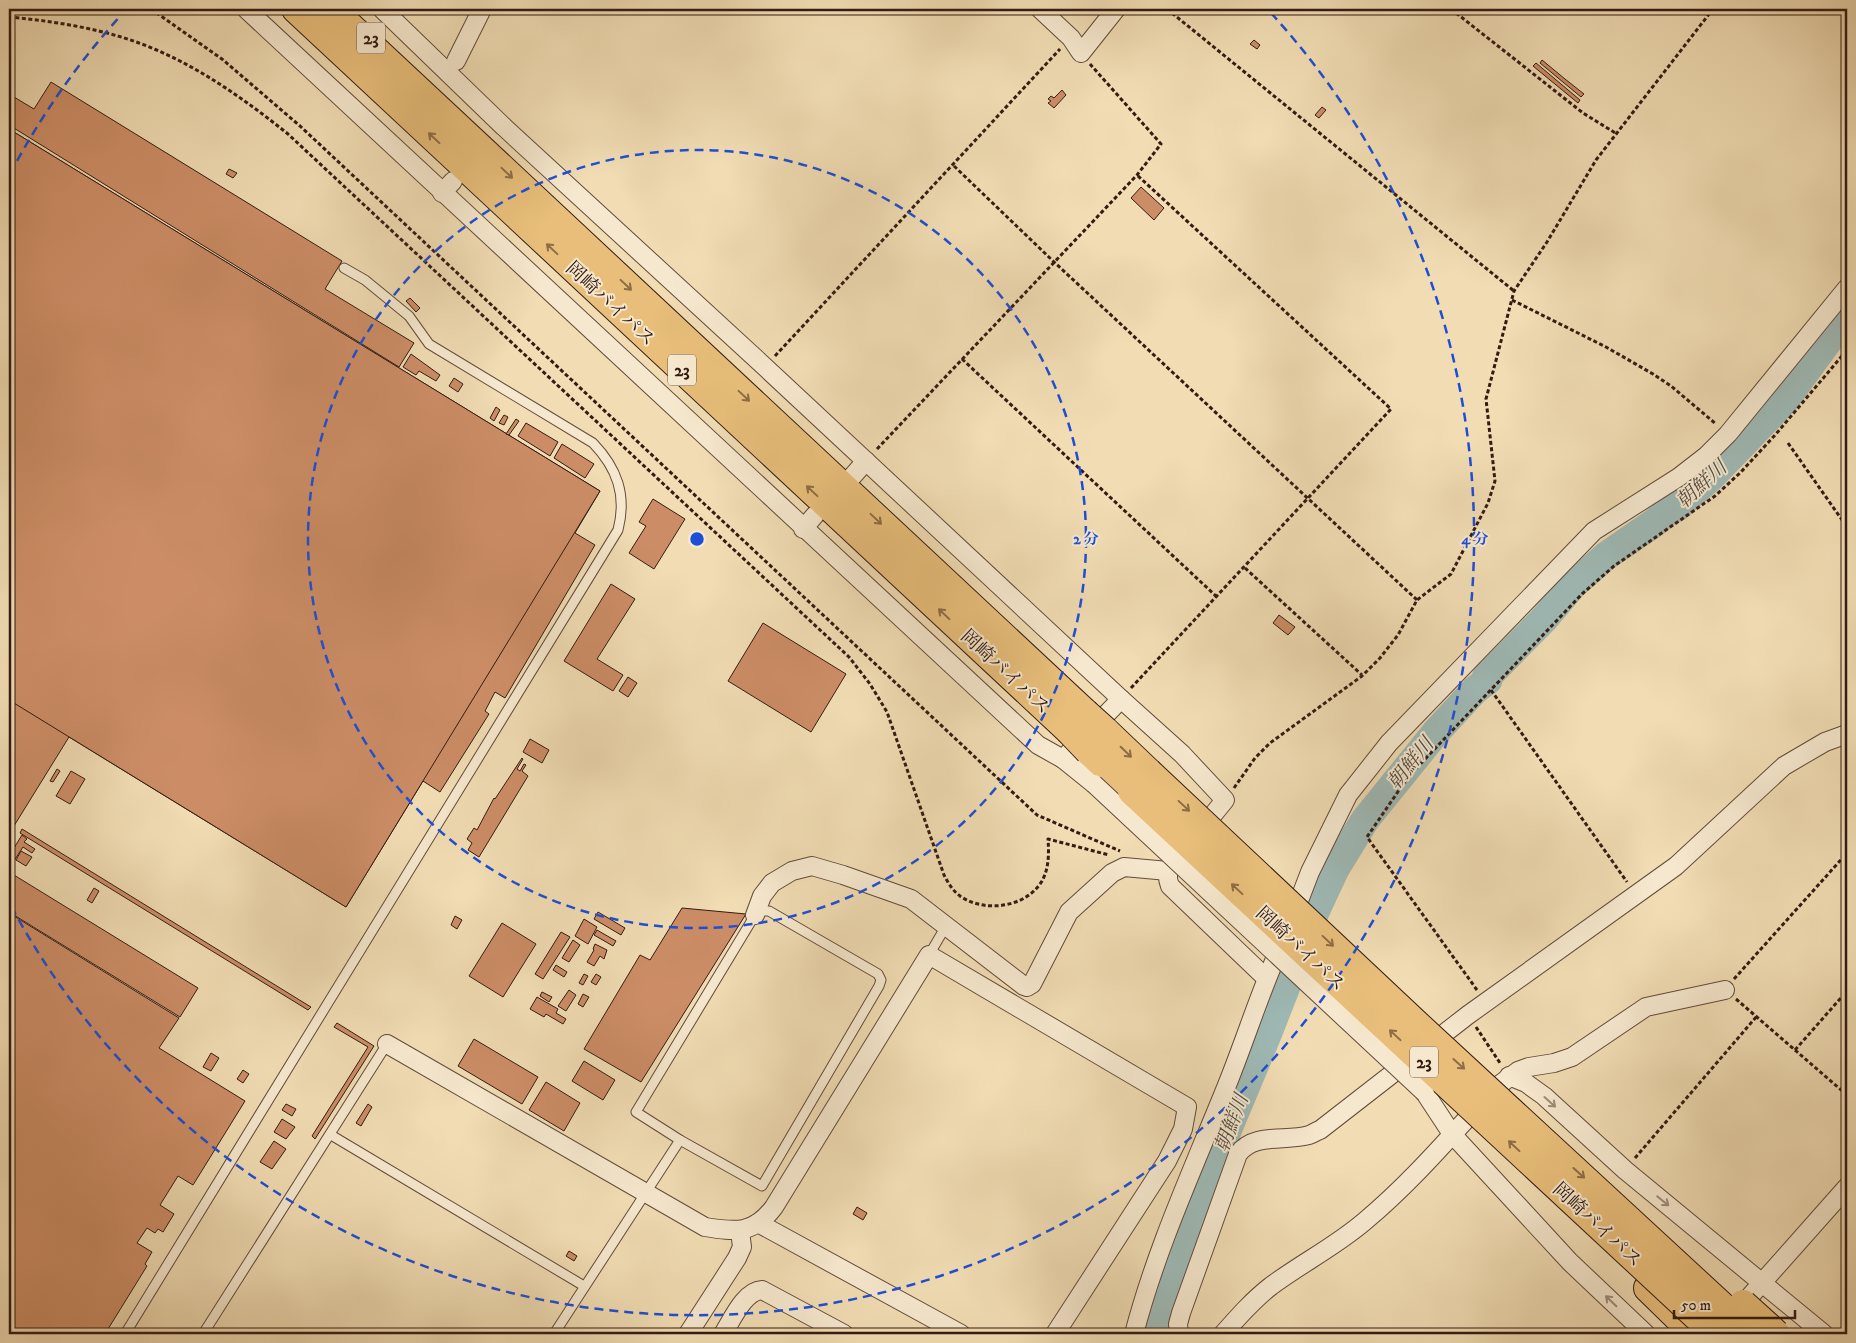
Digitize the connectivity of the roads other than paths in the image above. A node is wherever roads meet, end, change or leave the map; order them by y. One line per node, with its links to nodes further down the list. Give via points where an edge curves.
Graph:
1 (246, 9): 18 (street, via 448,187)
2 (290, 9): 9 (highway, 23)
3 (347, 9): 12 (highway, 23)
4 (382, 9): 10 (street)
5 (396, 9): 10 (street)
6 (482, 9): 11 (street)
7 (1040, 9): 8 (street, via 1071,38 1081,54)
8 (1116, 9)
9 (313, 14): 12 (highway, 岡崎バイパス / 23); 20 (highway, 岡崎バイパス / 23, one-way to 9)
10 (404, 30): 15 (street, via 499,133)
11 (456, 61)
12 (394, 67): 20 (highway, 岡崎バイパス / 23, one-way to 20)
13 (344, 268): 43 (lane, via 365,280 409,316 429,344 593,443 604,455 620,486 622,515 618,530)
14 (1847, 288): 28 (street, via 1728,434 1706,456 1594,531 1389,743 1348,795 1310,872)
15 (866, 460): 16 (street); 19 (street)
16 (850, 479)
17 (815, 516): 18 (street)
18 (803, 529): 22 (street, via 1038,745)
19 (1121, 699): 22 (street); 24 (street, via 1182,754 1225,800)
20 (1077, 722): 23 (highway, 岡崎バイパス / 23, bridge)
21 (1847, 734): 52 (street, via 1825,742 1784,766 1676,866 1468,1015 1320,1130 1309,1135 1255,1142 1242,1149 1181,1313)
22 (1063, 759): 33 (street, bridge, via 1094,784 1425,1093)
23 (1140, 782): 35 (highway, 岡崎バイパス / 23, one-way to 23, bridge); 39 (highway, 岡崎バイパス / 23, one-way to 39, bridge, via 1415,1023)
24 (1168, 871): 26 (street, via 1124,867 1112,873 1069,912 1032,984 1027,987); 28 (street, via 1170,886)
25 (755, 914): 26 (street, via 762,896 772,883 792,871 812,866 912,899); 34 (lane, via 636,1112); 34 (lane, via 769,911 878,974 881,980 762,1186)
26 (946, 926): 27 (lane)
27 (929, 955): 38 (street, via 774,1207); 50 (street, via 1187,1107 1183,1129 1167,1161)
28 (1266, 978): 51 (street, via 1232,1073 1180,1200 1143,1300)
29 (1725, 990): 31 (street, via 1646,1007 1572,1057 1529,1067)
30 (387, 1044): 32 (lane); 37 (street)
31 (1509, 1076): 33 (street); 41 (street, one-way to 41, via 1544,1096 1625,1170)
32 (331, 1134): 42 (lane); 44 (lane)
33 (1452, 1134): 53 (street, via 1371,1216 1271,1286); 54 (street, one-way to 33, via 1570,1262)
34 (680, 1140): 37 (lane)
35 (1536, 1166): 55 (highway, 23, bridge); 56 (highway, 岡崎バイパス / 23, bridge)
36 (1847, 1187): 41 (street)
37 (645, 1192): 40 (street, via 705,1227); 42 (lane)
38 (758, 1223): 40 (street); 49 (street)
39 (1633, 1223): 57 (highway, 23, bridge); 58 (highway, 23, bridge, via 1734,1297)
40 (740, 1231): 46 (street, via 742,1247 737,1258)
41 (1762, 1282): 56 (street); 59 (street)
42 (584, 1286): 45 (lane)
43 (126, 1334)
44 (203, 1334)
45 (554, 1334)
46 (688, 1334)
47 (723, 1334): 48 (street, via 747,1296 755,1290 762,1290)
48 (844, 1334)
49 (961, 1334)
50 (1055, 1334)
51 (1134, 1334)
52 (1180, 1334)
53 (1223, 1334)
54 (1646, 1334)
55 (1694, 1334)
56 (1716, 1334)
57 (1752, 1334)
58 (1776, 1334)
59 (1824, 1334)

